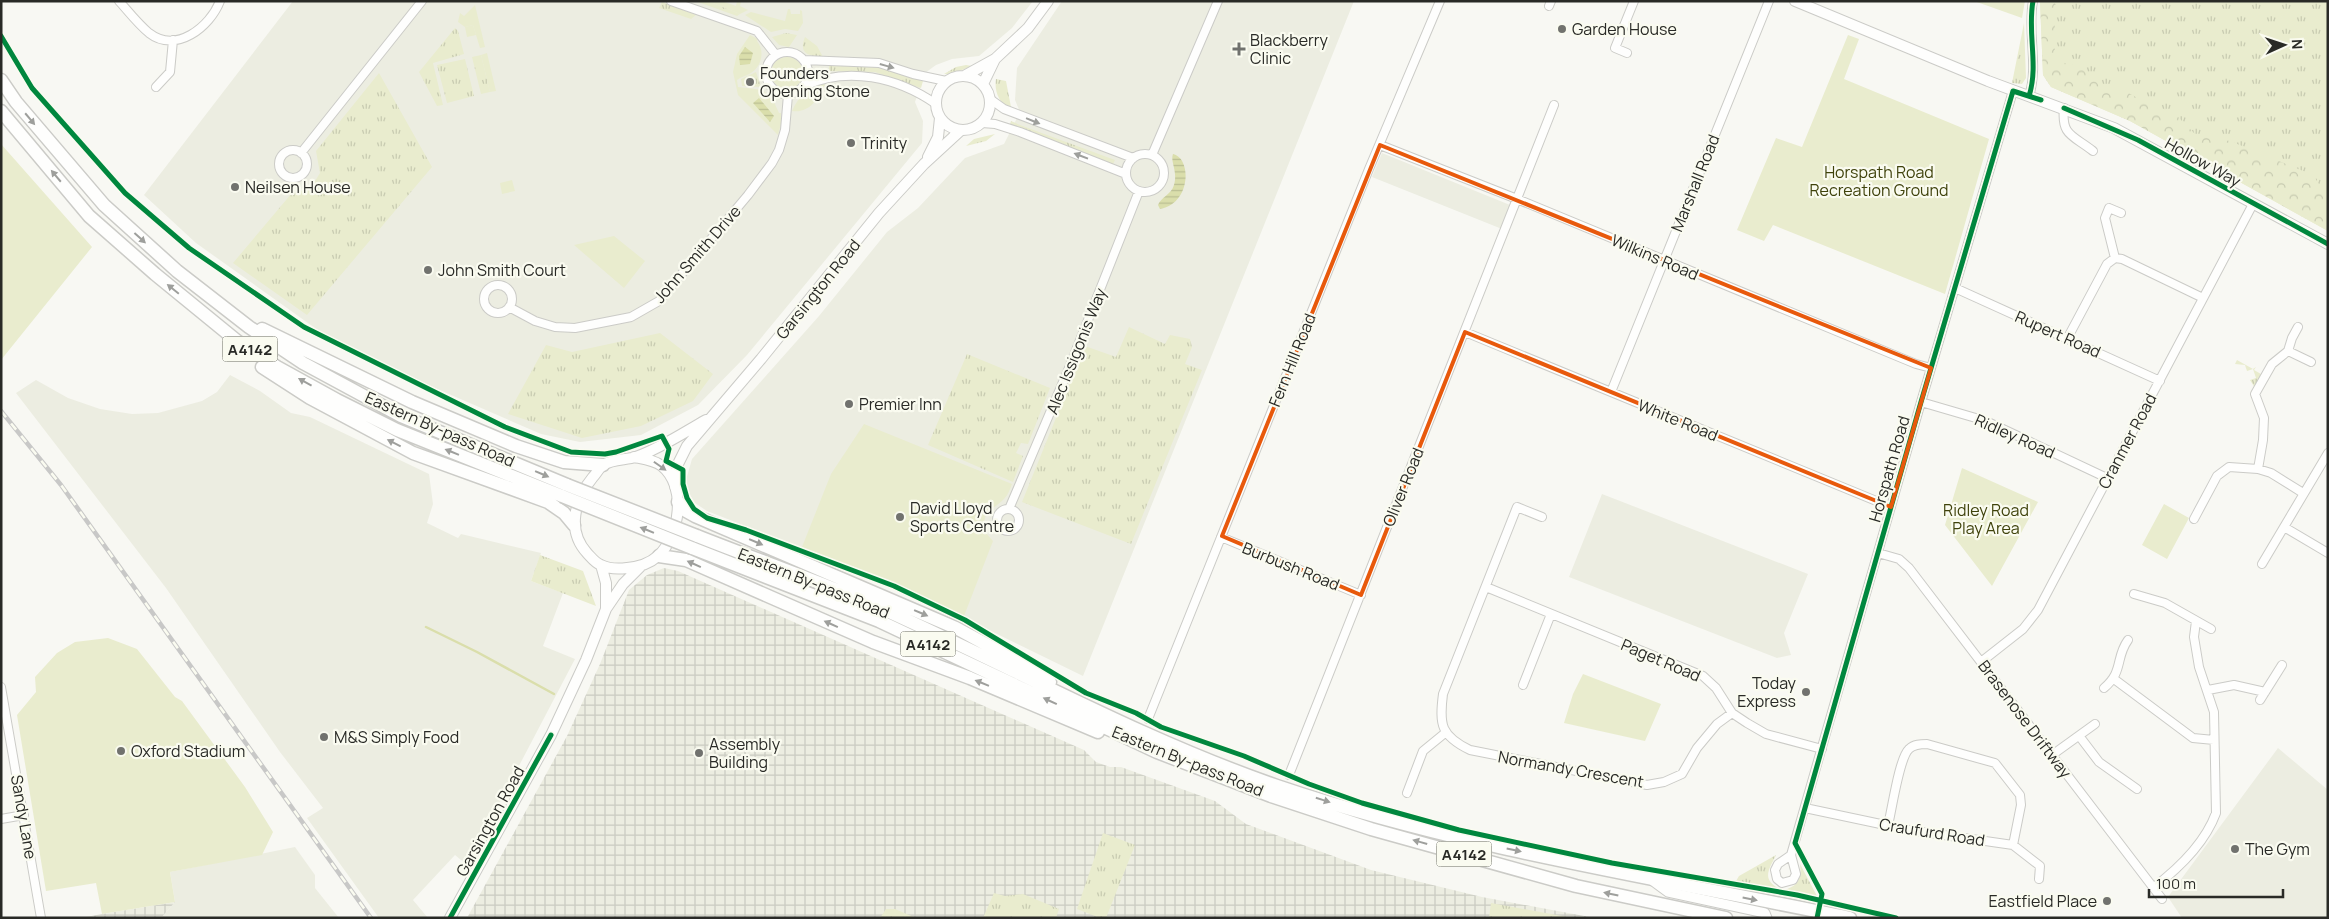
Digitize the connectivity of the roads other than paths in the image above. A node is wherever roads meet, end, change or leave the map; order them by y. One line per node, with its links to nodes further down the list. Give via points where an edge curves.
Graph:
1 (119, 1): 12 (street, via 149,33 160,39)
2 (220, 1): 12 (street, via 203,27 188,37)
3 (422, 1): 36 (street)
4 (671, 1): 14 (street, via 757,31)
5 (1048, 1): 15 (main road, via 1028,28)
6 (1218, 1): 37 (street)
7 (1440, 1): 34 (street, Fern Hill Road)
8 (1634, 1): 13 (street, via 1615,48)
9 (1769, 1): 47 (street, Marshall Road)
10 (1795, 1): 23 (main road, Hollow Way)
11 (2033, 1): 25 (street, via 2034,81)
12 (173, 40): 22 (street, via 170,72)
13 (1628, 53)
14 (776, 54): 16 (street, via 790,52); 24 (street, via 768,62 766,80 774,91)
15 (996, 59): 17 (main road); 20 (main road)
16 (804, 60): 19 (street, one-way to 19, via 879,63); 21 (street, via 808,71)
17 (966, 75): 19 (main road); 20 (main road)
18 (1, 80): 52 (highway, Eastern By-pass Road / A4142, one-way to 52, via 104,205 177,270)
19 (946, 81): 27 (main road, via 939,89)
20 (983, 84): 26 (main road)
21 (804, 86): 24 (street); 27 (street, via 828,77 867,75 914,90)
22 (156, 87)
23 (2013, 91): 25 (main road, Hollow Way); 48 (street, Horspath Road)
24 (788, 95): 50 (street, John Smith Drive, via 785,130 772,163 659,301 631,318 575,328 535,321)
25 (2029, 96): 29 (main road, Hollow Way)
26 (990, 99): 32 (main road, via 988,114); 38 (street, one-way to 38, via 1004,109)
27 (936, 104): 31 (main road)
28 (1554, 105): 42 (street, Oliver Road)
29 (2064, 108): 35 (street, via 2066,132); 43 (main road, Hollow Way, via 2138,140)
30 (1, 111): 55 (highway, Eastern By-pass Road / A4142, one-way to 30, via 89,216)
31 (940, 118): 33 (main road); 39 (main road, via 938,137)
32 (982, 123): 33 (main road); 40 (street, one-way to 32, via 1020,132)
33 (961, 130): 39 (main road)
34 (1380, 145): 42 (street, Wilkins Road); 80 (street, Fern Hill Road)
35 (2093, 151)
36 (301, 153)
37 (1152, 155): 38 (street, via 1142,154); 41 (street, via 1161,162 1163,180 1156,189)
38 (1133, 158): 40 (street)
39 (924, 164): 62 (main road, Garsington Road, via 839,261)
40 (1126, 174): 41 (street, via 1130,184)
41 (1139, 191): 75 (street, Alec Issigonis Way, via 1073,360)
42 (1516, 198): 47 (street, Wilkins Road); 53 (street, Oliver Road)
43 (2253, 204): 45 (main road, Hollow Way); 49 (street, Cranmer Road)
44 (2121, 213): 46 (street, via 2109,208 2105,218)
45 (2328, 244)
46 (2115, 258): 49 (street); 54 (street, via 2107,264)
47 (1664, 260): 58 (street, Wilkins Road); 60 (street, Marshall Road)
48 (1956, 288): 54 (street, Rupert Road); 58 (street, Horspath Road)
49 (2203, 298): 59 (street, Cranmer Road)
50 (509, 307)
51 (2298, 327): 56 (street)
52 (250, 328): 65 (highway, via 266,330 412,402 516,446 564,462); 69 (highway, Eastern By-pass Road / A4142, one-way to 69, via 303,363 401,416)
53 (1465, 332): 60 (street, White Road); 90 (street, Oliver Road)
54 (2067, 339): 59 (street, Rupert Road)
55 (237, 341): 69 (highway, Eastern By-pass Road / A4142, one-way to 55, via 397,430 337,400); 78 (highway, one-way to 55, via 548,502 413,453 360,426 252,361)
56 (2288, 351): 57 (street); 66 (street, via 2272,364 2255,394 2264,418)
57 (2311, 362)
58 (1931, 368): 61 (street, Horspath Road)
59 (2160, 380): 67 (street, Cranmer Road)
60 (1611, 392): 74 (street, White Road)
61 (1921, 402): 67 (street, Ridley Road, via 1986,421); 74 (street, Horspath Road)
62 (714, 416): 64 (main road); 68 (main road, Garsington Road, via 687,446 677,466)
63 (2328, 453): 70 (street)
64 (634, 458): 65 (main road); 68 (main road, one-way to 68, via 662,466 670,474)
65 (602, 465): 78 (main road, via 586,485)
66 (2258, 469): 70 (street, via 2271,473); 77 (street, via 2229,468 2217,476)
67 (2107, 478): 96 (street, Cranmer Road, via 2038,610 2023,629)
68 (675, 488): 72 (main road)
69 (564, 490): 81 (highway, Eastern By-pass Road / A4142, bridge)
70 (2303, 493): 79 (street)
71 (1520, 499): 73 (street)
72 (678, 502): 84 (main road, via 676,523 668,544); 104 (highway, one-way to 104, via 694,516 956,628 1034,671)
73 (1517, 507): 76 (street); 88 (street)
74 (1891, 507): 82 (street, Horspath Road)
75 (1009, 509)
76 (1542, 517)
77 (2194, 519)
78 (574, 525): 86 (main road, via 582,548)
79 (2284, 527): 83 (street); 85 (street)
80 (1221, 537): 90 (street, Burbush Road); 107 (street, Fern Hill Road)
81 (695, 542): 104 (highway, Eastern By-pass Road / A4142, via 884,610); 113 (highway, Eastern By-pass Road / A4142, one-way to 81, via 879,621)
82 (1878, 553): 96 (street, Brasenose Driftway, via 1904,563); 112 (street, Horspath Road)
83 (2328, 553)
84 (659, 556): 87 (main road); 113 (highway, one-way to 84, via 1085,728 970,678 873,642 686,560)
85 (2262, 564)
86 (601, 565): 87 (main road, via 618,569); 91 (main road, via 606,583)
87 (640, 566): 91 (main road)
88 (1486, 587): 92 (street, Paget Road); 109 (street, via 1443,694 1441,714)
89 (2134, 594): 93 (street, via 2166,603)
90 (1361, 595): 115 (street, Oliver Road)
91 (606, 609): 131 (main road, Garsington Road, via 551,735)
92 (1551, 614): 99 (street); 106 (street, Paget Road, via 1703,676 1716,688)
93 (2196, 621): 94 (street); 102 (street, via 2194,637 2199,667)
94 (2211, 629)
95 (2128, 640): 98 (street, via 2123,646)
96 (1981, 662): 114 (street, Brasenose Driftway)
97 (2282, 665): 103 (street)
98 (2114, 679): 101 (street); 111 (street, via 2193,738)
99 (1523, 685)
100 (1, 687): 119 (street, Sandy Lane)
101 (2104, 688)
102 (2208, 690): 103 (street, via 2234,685); 111 (street, via 2214,712)
103 (2265, 692): 105 (street)
104 (1064, 695): 125 (highway, Eastern By-pass Road / A4142, one-way to 125, via 1158,740 1286,788 1407,826)
105 (2260, 700)
106 (1732, 713): 109 (street, Normandy Crescent, via 1696,748 1682,774 1647,785 1470,750); 112 (street, Paget Road, via 1766,734)
107 (1148, 719)
108 (2095, 724): 110 (street)
109 (1445, 733): 117 (street, via 1423,751)
110 (2080, 737): 114 (street); 116 (street, via 2099,762)
111 (2214, 740): 126 (street, via 2217,802 2212,824 2178,870)
112 (1822, 749): 118 (street, Horspath Road)
113 (1157, 752): 132 (highway, Eastern By-pass Road / A4142, one-way to 113, via 1576,886 1371,829)
114 (2052, 755): 126 (street, Brasenose Driftway)
115 (1289, 775)
116 (2137, 789)
117 (1407, 793)
118 (1804, 808): 121 (street, Craufurd Road); 123 (street, Horspath Road)
119 (24, 815): 120 (street); 130 (street, Sandy Lane)
120 (1, 819)
121 (1888, 825): 122 (street, Craufurd Road); 122 (street, via 1903,759 1909,749 1917,744 1927,744 1995,763 2020,795 2022,805)
122 (2013, 845): 124 (street, Craufurd Road, via 2040,866)
123 (1791, 855)
124 (2039, 878)
125 (1650, 880): 128 (highway, Eastern By-pass Road / A4142, one-way to 128); 129 (street, via 1668,892)
126 (2153, 888): 127 (street, Brasenose Driftway)
127 (2162, 898)
128 (1777, 904): 129 (street); 133 (highway, Eastern By-pass Road / A4142)
129 (1764, 916)
130 (42, 918)
131 (450, 918)
132 (1726, 918)
133 (1850, 918)

